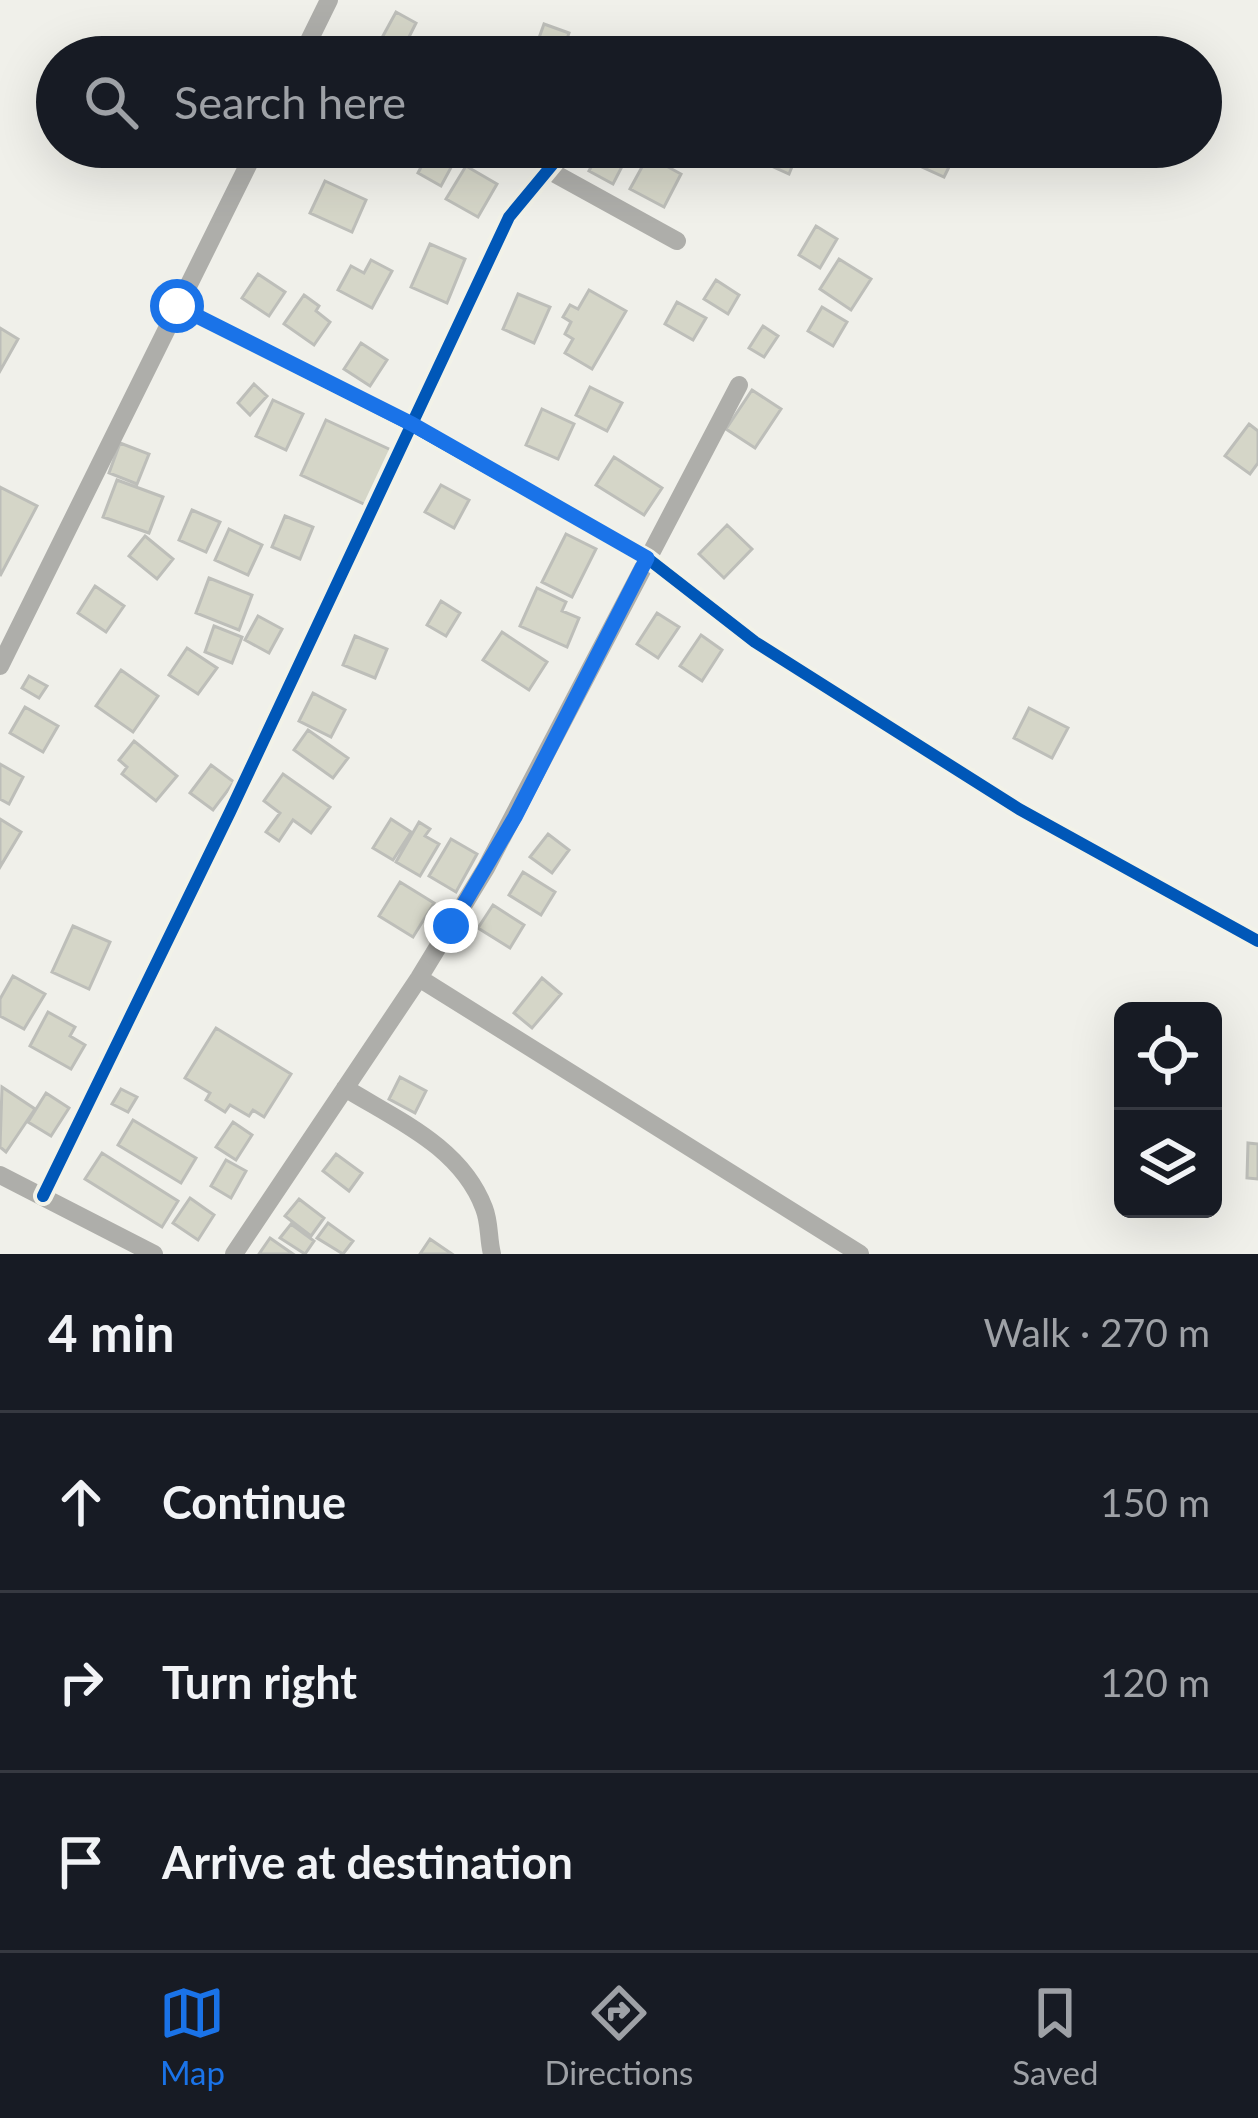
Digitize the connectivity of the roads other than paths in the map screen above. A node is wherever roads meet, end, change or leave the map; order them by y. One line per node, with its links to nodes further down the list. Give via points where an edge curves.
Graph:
1 (329, 0): 2 (street)
2 (311, 36)
3 (246, 168): 7 (street)
4 (552, 168): 5 (street)
5 (550, 171): 6 (street); 9 (street, via 508,217)
6 (677, 241)
7 (177, 306): 9 (street); 11 (street)
8 (739, 385): 10 (street)
9 (412, 424): 10 (street); 16 (street)
10 (647, 558): 12 (street, via 755,642 1018,809); 13 (street, via 515,817)
11 (0, 666)
12 (1258, 941)
13 (419, 978): 14 (street); 20 (street)
14 (345, 1088): 18 (street); 19 (street, via 422,1135 464,1172 486,1212)
15 (0, 1175): 16 (street)
16 (43, 1196): 17 (street)
17 (154, 1254)
18 (234, 1254)
19 (492, 1254)
20 (860, 1254)

